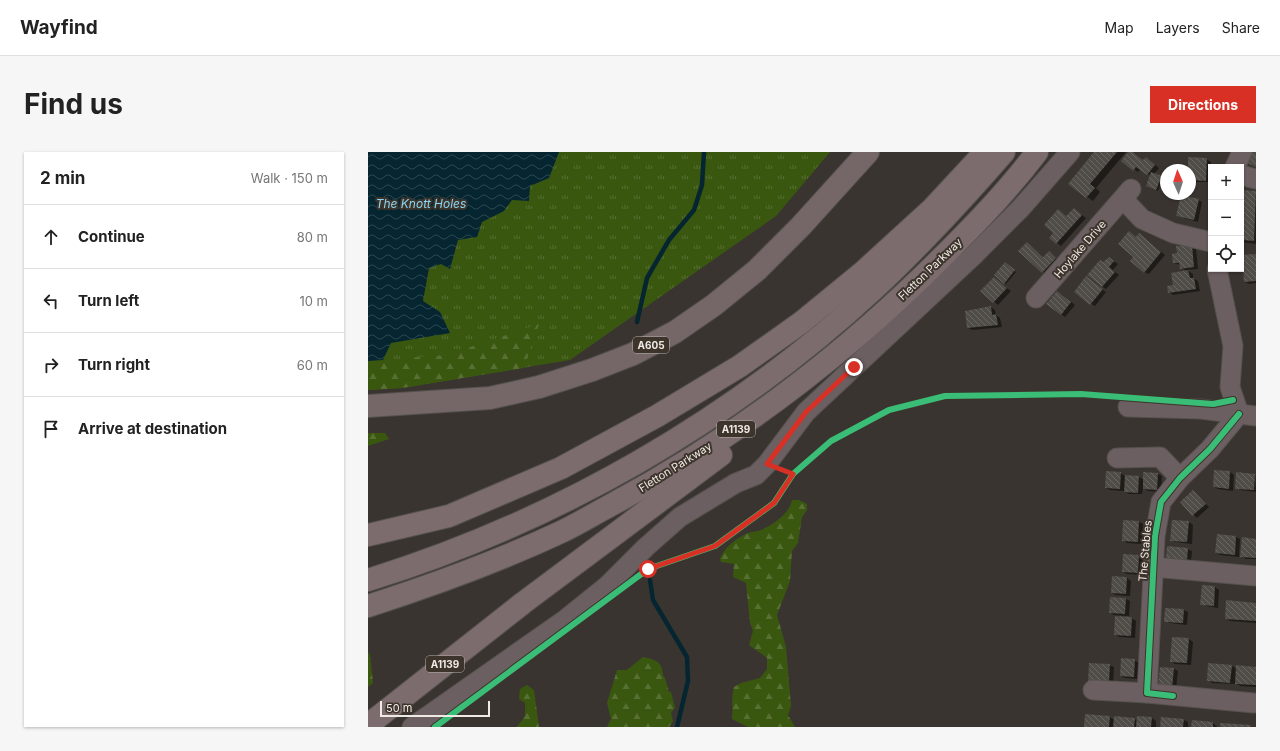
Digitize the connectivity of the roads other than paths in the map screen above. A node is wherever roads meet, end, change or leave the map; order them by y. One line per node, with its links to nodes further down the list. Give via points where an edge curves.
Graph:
1 (868, 152): 16 (main road, A605, via 757,270 675,332 633,354 562,380 490,398)
2 (985, 152): 21 (highway, via 933,208 863,272 802,322 740,366 657,416 561,468 449,516)
3 (1004, 152): 24 (highway, Fletton Parkway / A1139, via 953,210 875,288 807,347 689,432 623,471 544,511 471,543)
4 (1037, 152): 11 (highway, Fletton Parkway / A1139)
5 (1045, 152): 11 (street)
6 (1070, 152): 30 (street, via 1020,209 979,250 806,412 756,476 736,483 680,517 646,546 607,586 572,614)
7 (1242, 152): 8 (street)
8 (1236, 164)
9 (1244, 176): 10 (street)
10 (1256, 179)
11 (972, 229): 15 (highway, Fletton Parkway / A1139, via 891,307)
12 (1208, 241): 14 (street, Hoylake Drive, via 1173,233 1142,219 1127,194)
13 (1219, 272): 18 (street, via 1233,346 1230,387)
14 (1036, 298)
15 (822, 366): 25 (highway, Fletton Parkway / A1139, via 700,454 561,532 483,565); 29 (highway, A1139, via 770,417 523,603)
16 (368, 406)
17 (1128, 407): 18 (street, via 1179,408)
18 (1248, 415): 20 (street, The Stables)
19 (1117, 458): 20 (street, via 1160,457)
20 (1180, 478): 22 (street, The Stables, via 1161,502)
21 (368, 535)
22 (1153, 567): 23 (street); 27 (street, The Stables)
23 (1256, 576)
24 (368, 580)
25 (368, 606)
26 (1102, 691): 27 (street)
27 (1147, 693): 28 (street)
28 (1254, 703)
29 (368, 725)
30 (412, 727)

